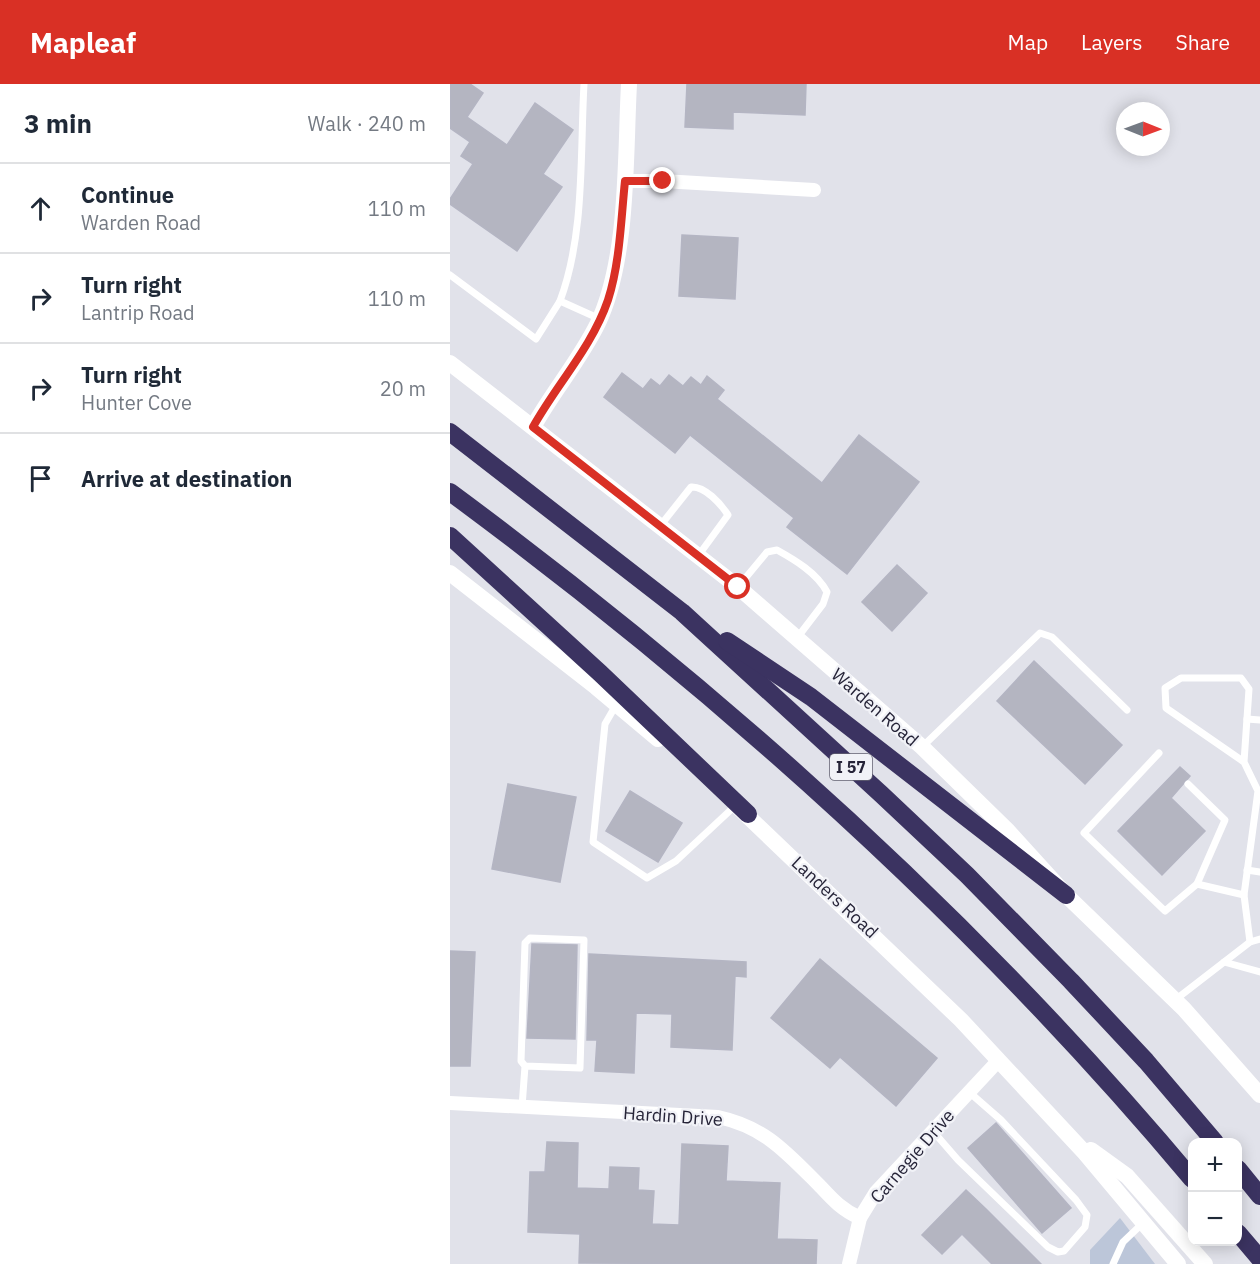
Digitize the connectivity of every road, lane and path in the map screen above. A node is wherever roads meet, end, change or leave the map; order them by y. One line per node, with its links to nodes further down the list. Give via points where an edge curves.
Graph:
1 (584, 84): 6 (lane, via 575,234 571,270)
2 (629, 84): 3 (main road)
3 (625, 181): 4 (street); 7 (main road, via 608,298)
4 (814, 190)
5 (450, 275): 6 (lane, via 536,339)
6 (560, 301): 7 (lane)
7 (600, 319): 9 (main road)
8 (450, 363): 9 (main road, Warden Road)
9 (533, 427): 12 (main road, Warden Road)
10 (450, 432): 17 (highway, I 57)
11 (450, 492): 48 (highway, I 57, via 674,665 804,777 1046,1015)
12 (660, 526): 14 (main road, Warden Road); 14 (lane, via 691,487 707,494 728,516)
13 (450, 536): 27 (highway)
14 (698, 556): 16 (main road, Warden Road)
15 (450, 573): 19 (main road, Landers Road)
16 (738, 587): 18 (main road, Warden Road); 18 (lane, via 767,552 777,550 823,584 827,592 823,604)
17 (682, 612): 32 (highway, via 811,697); 47 (highway, I 57, via 967,875 1138,1053)
18 (797, 638): 23 (main road, Warden Road)
19 (616, 704): 27 (main road, Landers Road); 27 (lane, via 605,724 593,842 647,878 676,861)
20 (1127, 710): 23 (lane, via 1052,637 1040,633)
21 (1247, 719): 22 (lane); 25 (lane); 25 (lane, via 1249,689 1241,678 1181,678 1165,688 1166,708)
22 (1260, 720)
23 (922, 747): 32 (main road, Warden Road, via 1007,830)
24 (1159, 753): 31 (lane, via 1084,833 1165,911)
25 (1244, 762): 28 (lane, via 1258,791)
26 (1188, 784): 31 (lane, via 1225,820)
27 (742, 810): 39 (main road, Landers Road, via 887,946)
28 (1257, 823): 29 (lane)
29 (1247, 870): 30 (lane); 33 (lane)
30 (1260, 872)
31 (1197, 884): 33 (lane)
32 (1066, 895): 38 (main road, Warden Road)
33 (1244, 895): 35 (lane)
34 (1260, 939): 35 (lane)
35 (1250, 942): 36 (lane)
36 (1224, 962): 37 (lane); 38 (lane)
37 (1260, 972)
38 (1175, 1000): 42 (main road, Warden Road)
39 (998, 1061): 41 (street, Carnegie Drive); 46 (main road, Landers Road)
40 (525, 1066): 40 (lane, via 580,1068 584,940 530,938 525,943 521,1061); 44 (lane)
41 (969, 1092): 45 (street, Carnegie Drive); 45 (lane, via 1001,1120 1086,1215 1085,1227 1064,1251 1048,1247)
42 (1260, 1095)
43 (450, 1103): 44 (street, Hardin Drive)
44 (522, 1107): 51 (street, Hardin Drive, via 738,1121 769,1137 837,1205)
45 (932, 1130): 51 (street, Carnegie Drive, via 876,1192)
46 (1063, 1130): 52 (main road, Landers Road); 58 (main road, via 1127,1176)
47 (1211, 1138)
48 (1188, 1174)
49 (1242, 1174): 50 (highway)
50 (1260, 1196)
51 (860, 1218): 55 (street, Carnegie Drive)
52 (1144, 1222): 56 (lane, via 1123,1242); 57 (main road, Landers Road)
53 (1242, 1238): 54 (highway)
54 (1260, 1260)
55 (849, 1264)
56 (1113, 1264)
57 (1178, 1264)
58 (1205, 1264)

